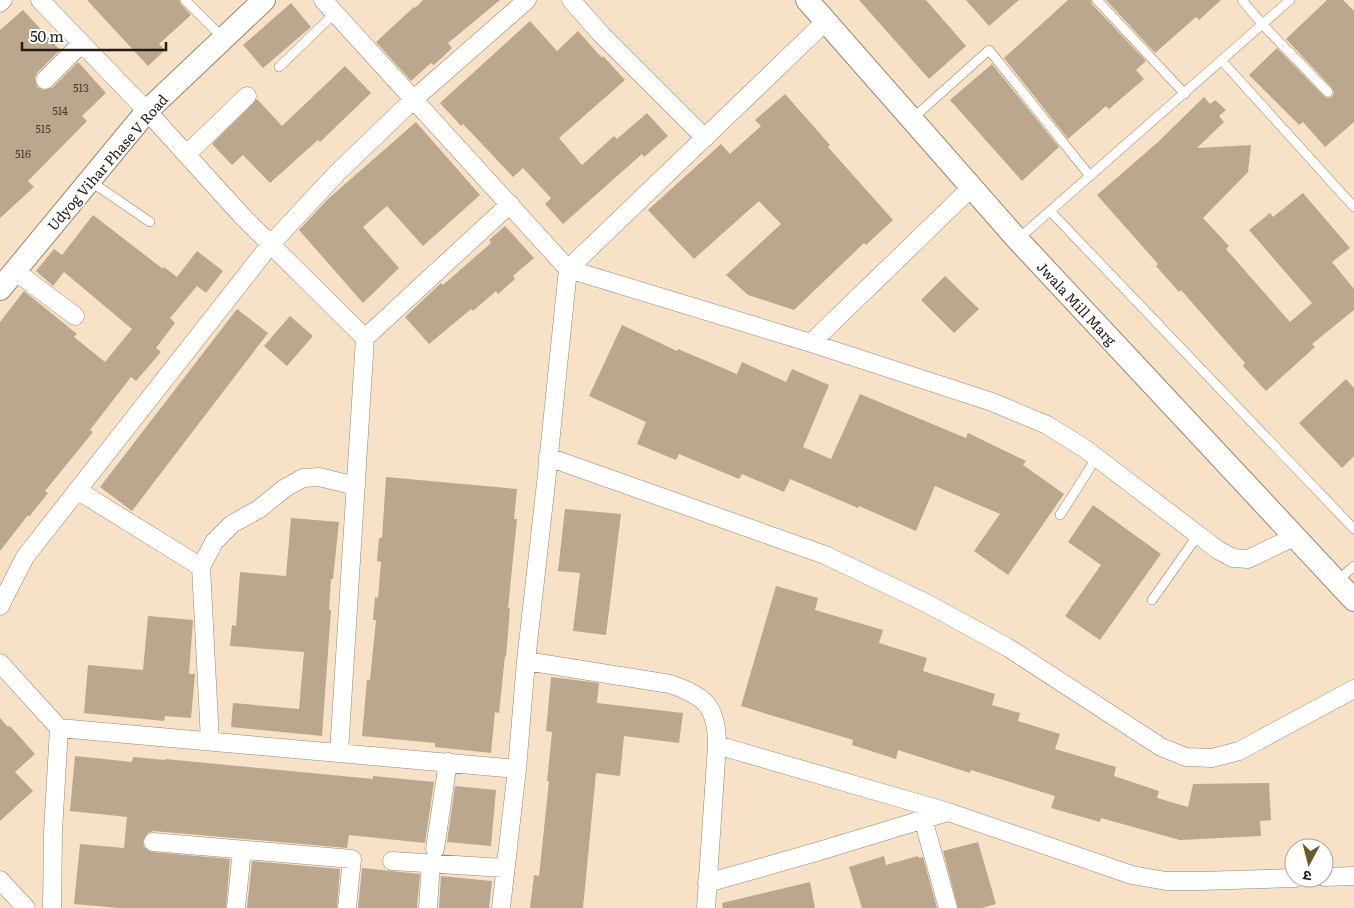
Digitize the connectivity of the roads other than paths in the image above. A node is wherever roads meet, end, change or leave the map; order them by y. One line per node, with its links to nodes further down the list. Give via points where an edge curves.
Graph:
1 (3, 0): 12 (street)
2 (40, 0): 17 (street)
3 (185, 0): 16 (lane)
4 (264, 0): 16 (street, Udyog Vihar Phase V Road)
5 (324, 0): 13 (street)
6 (527, 0): 24 (street)
7 (571, 0): 27 (street)
8 (807, 0): 14 (street, Jwala Mill Marg)
9 (1097, 0): 22 (lane)
10 (1242, 0): 15 (lane)
11 (1290, 0): 15 (lane)
12 (0, 3)
13 (335, 13): 19 (lane); 24 (street)
14 (825, 22): 26 (street, Jwala Mill Marg); 27 (street)
15 (1263, 25): 18 (lane); 21 (lane)
16 (224, 38): 25 (street, Udyog Vihar Phase V Road)
17 (81, 44): 20 (street); 25 (street)
18 (1222, 60): 22 (lane); 33 (lane)
19 (279, 67)
20 (45, 80)
21 (1328, 92)
22 (1185, 94): 29 (lane)
23 (246, 96): 28 (street)
24 (414, 99): 32 (street); 37 (street, via 337,173)
25 (147, 111): 28 (street); 30 (street, Udyog Vihar Phase V Road)
26 (911, 120): 29 (lane, via 989,50); 31 (street, Jwala Mill Marg)
27 (705, 138): 38 (street)
28 (187, 154): 37 (street)
29 (1090, 176): 34 (lane)
30 (89, 181): 35 (lane); 39 (street, Udyog Vihar Phase V Road)
31 (972, 188): 36 (street, Jwala Mill Marg); 43 (street)
32 (510, 204): 38 (street); 42 (street)
33 (1354, 206)
34 (1050, 211): 36 (lane); 49 (lane)
35 (150, 222)
36 (1018, 239): 51 (street, Jwala Mill Marg)
37 (270, 245): 42 (street); 47 (street)
38 (568, 269): 43 (street); 44 (street)
39 (15, 271): 40 (street, Udyog Vihar Phase V Road); 41 (street)
40 (0, 289)
41 (75, 316)
42 (365, 338): 46 (street)
43 (811, 343): 45 (street, via 992,402 1047,425)
44 (548, 457): 58 (street); 60 (street, via 825,555 926,603 1007,647 1161,747 1186,757 1212,758 1239,751)
45 (1096, 457): 48 (lane); 50 (street)
46 (356, 486): 53 (street, via 319,477 303,478 232,524 214,542); 64 (street)
47 (77, 490): 53 (street); 57 (street, via 25,557)
48 (1060, 515)
49 (1354, 529)
50 (1198, 535): 51 (street, via 1233,558 1248,559); 55 (lane)
51 (1294, 537): 54 (street, Jwala Mill Marg)
52 (1354, 566): 54 (lane)
53 (201, 567): 62 (street)
54 (1337, 581): 56 (street, Jwala Mill Marg)
55 (1152, 600)
56 (1354, 600)
57 (0, 606)
58 (526, 661): 63 (street, via 670,684 692,691 708,704 717,726); 66 (street)
59 (0, 663): 61 (street)
60 (1354, 689)
61 (58, 728): 62 (street); 80 (street)
62 (210, 741): 64 (street)
63 (717, 745): 67 (street); 78 (street)
64 (339, 752): 65 (street)
65 (448, 762): 66 (street); 71 (street)
66 (517, 769): 73 (street)
67 (948, 812): 68 (street); 76 (street, via 1132,875 1192,881)
68 (923, 820): 78 (street); 86 (street)
69 (153, 842): 70 (street)
70 (242, 850): 81 (street); 82 (street, via 352,859)
71 (433, 856): 72 (street); 73 (street); 83 (street)
72 (392, 861)
73 (504, 868): 84 (street)
74 (1354, 876): 75 (street)
75 (1334, 877)
76 (1284, 878)
77 (0, 880): 79 (street)
78 (707, 883): 85 (street)
79 (26, 908)
80 (52, 908)
81 (236, 908)
82 (347, 908)
83 (428, 908)
84 (501, 908)
85 (706, 908)
86 (948, 908)

